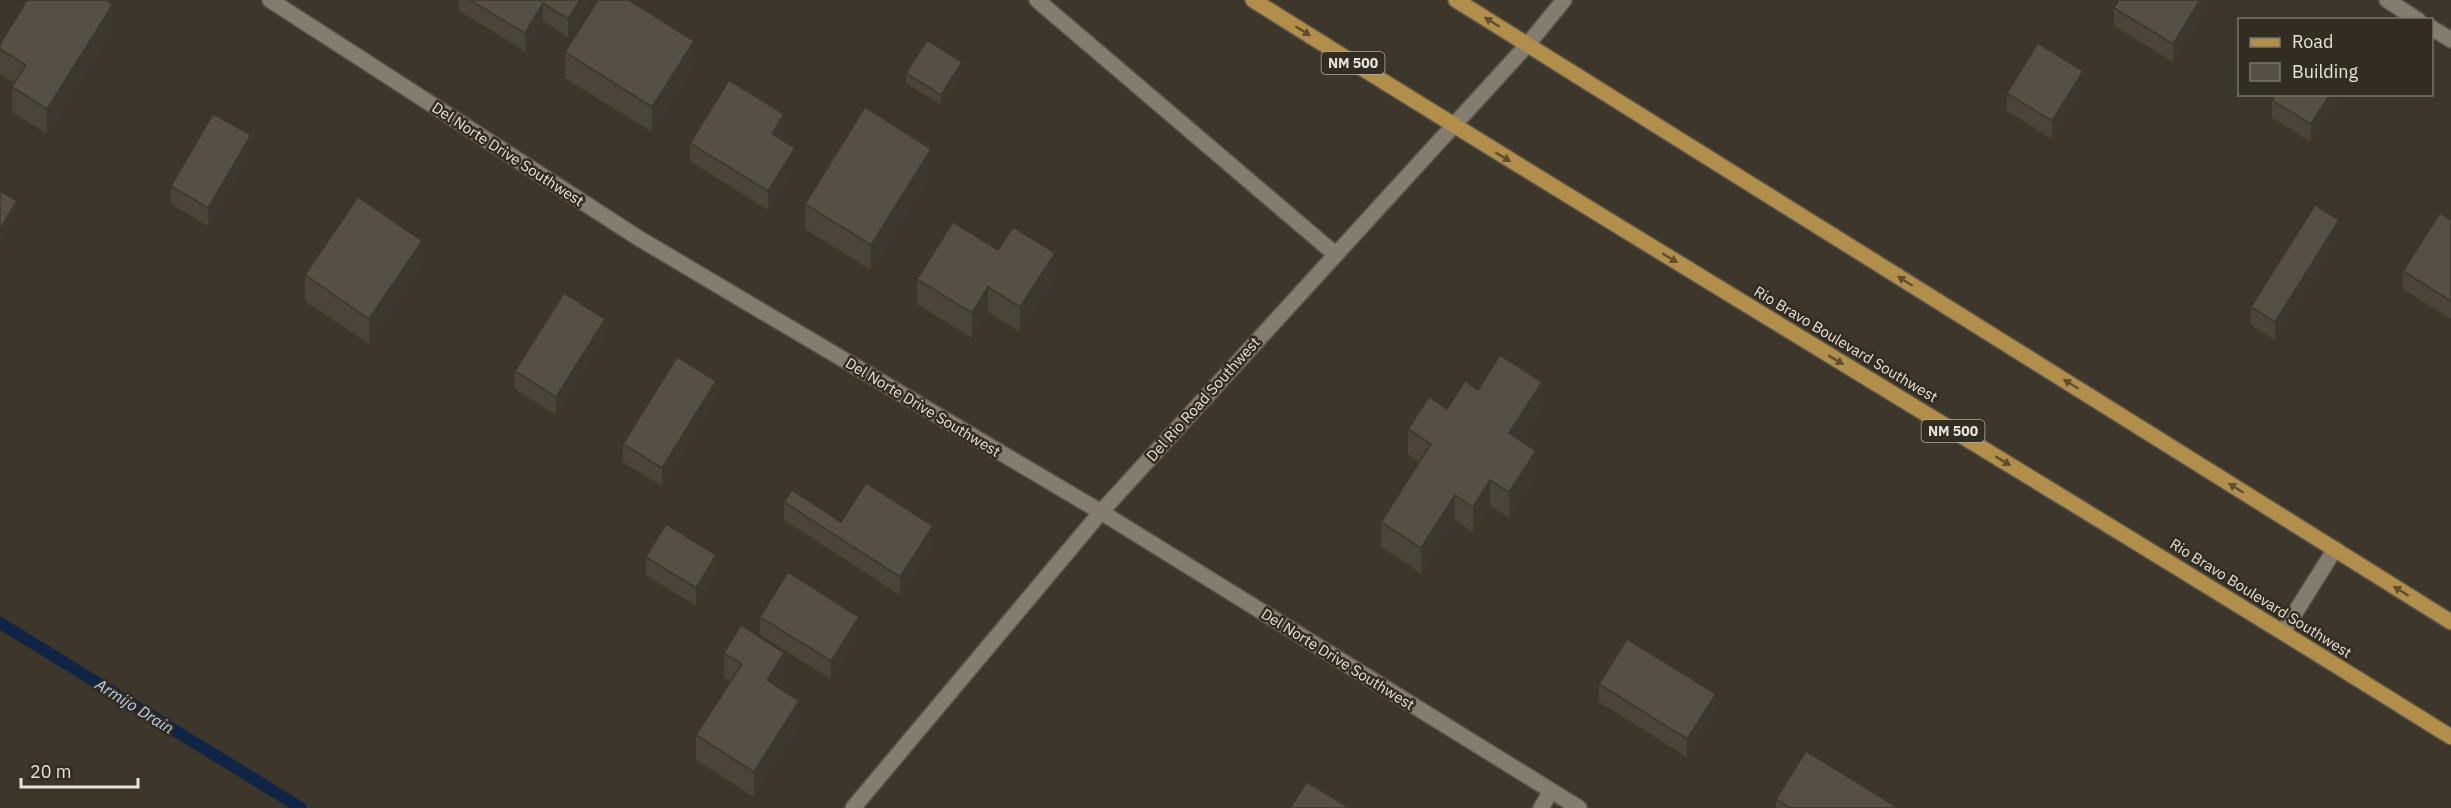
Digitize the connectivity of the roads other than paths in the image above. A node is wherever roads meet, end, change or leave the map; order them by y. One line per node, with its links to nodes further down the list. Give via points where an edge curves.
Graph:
1 (270, 0): 13 (street, Del Norte Drive Southwest, via 640,239)
2 (1037, 0): 12 (street)
3 (1253, 0): 11 (main road, Rio Bravo Boulevard Southwest / NM 500, one-way to 11)
4 (1456, 0): 10 (main road, one-way to 4)
5 (1564, 0): 10 (street, Del Rio Road Southwest)
6 (2386, 0): 7 (street)
7 (2415, 18)
8 (2433, 29): 9 (street)
9 (2451, 40)
10 (1528, 44): 11 (street, Del Rio Road Southwest); 14 (main road, one-way to 10)
11 (1453, 126): 12 (street, Del Rio Road Southwest); 16 (main road, Rio Bravo Boulevard Southwest / NM 500, one-way to 16)
12 (1335, 255): 13 (street, Del Rio Road Southwest)
13 (1101, 512): 18 (street, Del Norte Drive Southwest); 19 (street, Del Rio Road Southwest)
14 (2335, 549): 15 (main road, one-way to 14); 16 (street)
15 (2451, 622)
16 (2283, 632): 17 (main road, Rio Bravo Boulevard Southwest / NM 500)
17 (2451, 737)
18 (1551, 791): 20 (street); 21 (street, Del Norte Drive Southwest)
19 (853, 808)
20 (1541, 808)
21 (1579, 808)

